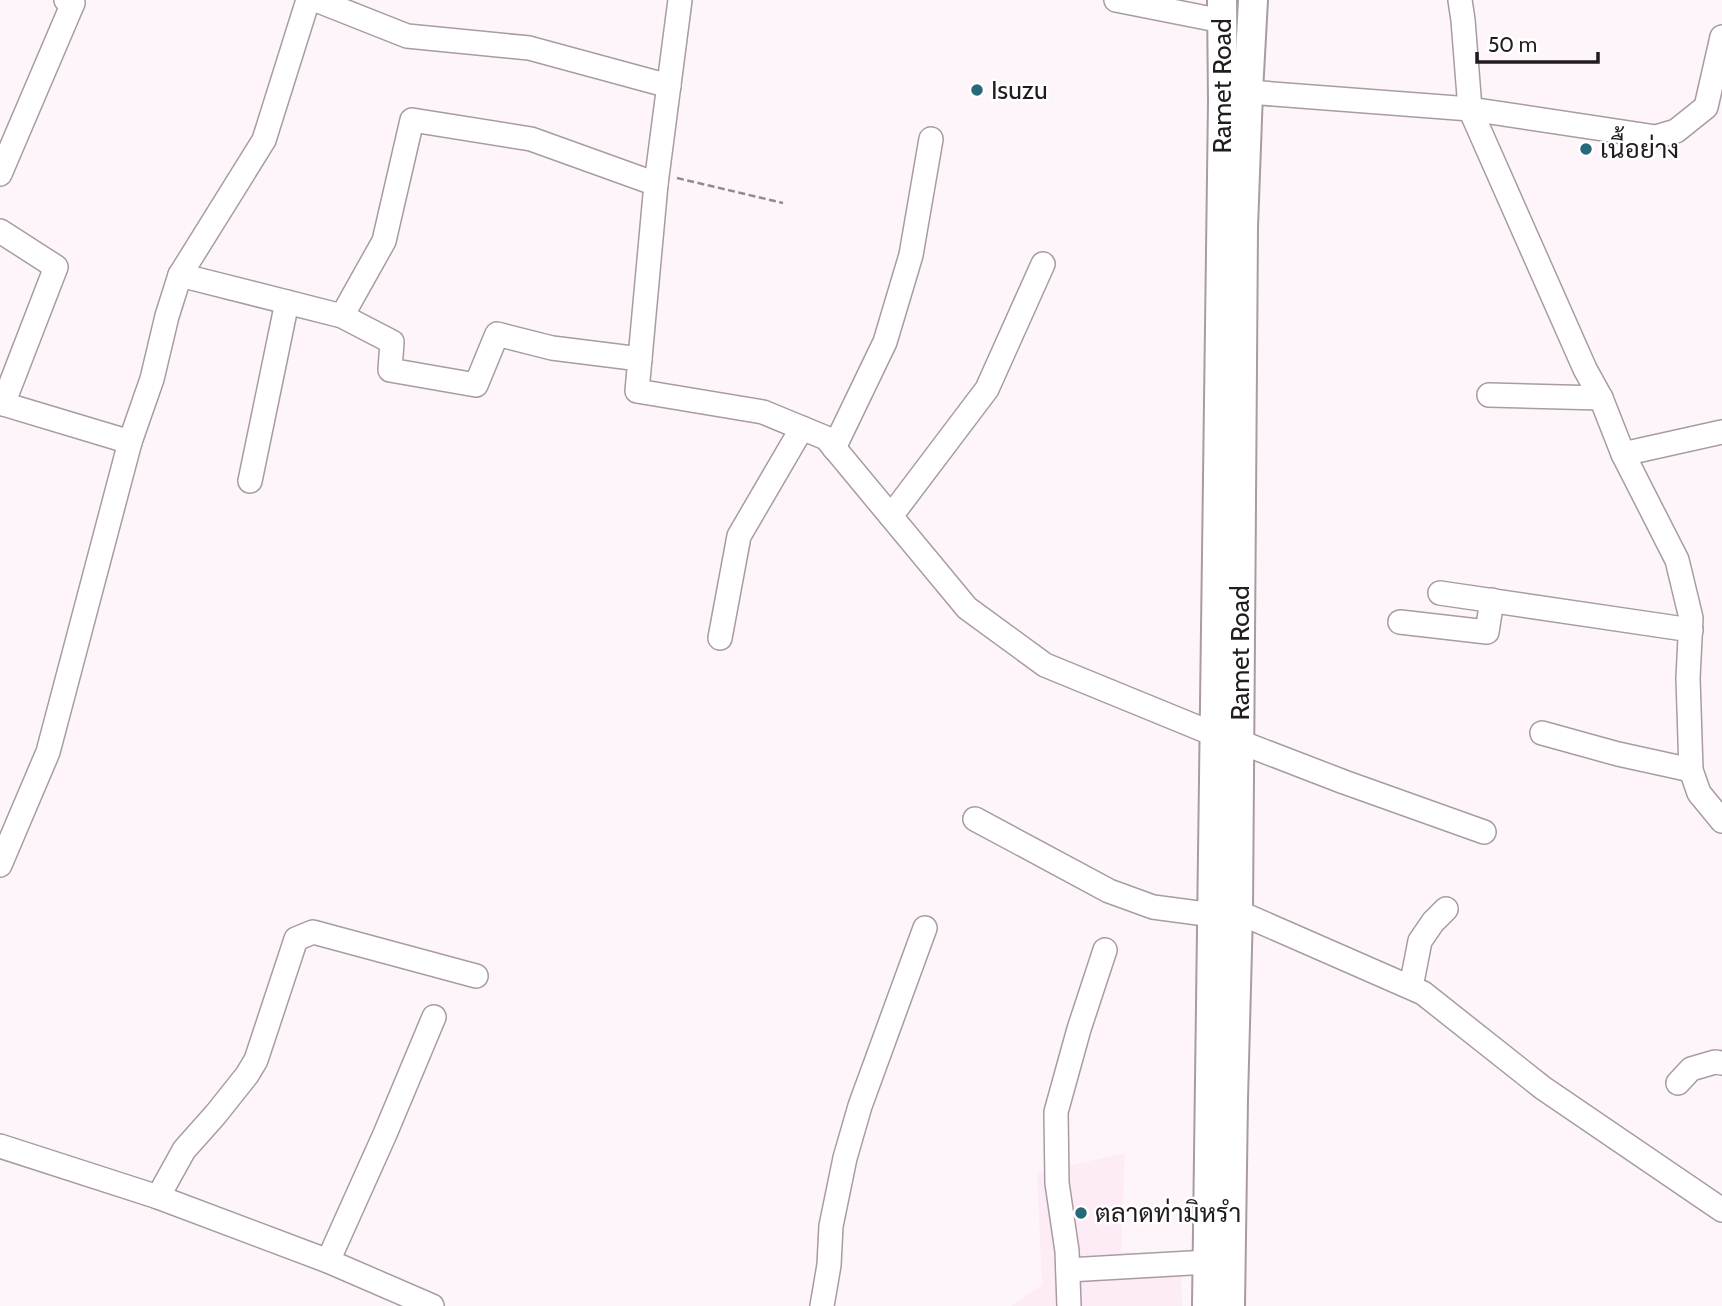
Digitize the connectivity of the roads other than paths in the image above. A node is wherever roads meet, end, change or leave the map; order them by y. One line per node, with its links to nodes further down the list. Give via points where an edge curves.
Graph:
1 (66, 0): 14 (street, via 73,3)
2 (309, 0): 18 (street, via 264,140)
3 (316, 0): 10 (street, via 407,36 529,48)
4 (680, 0): 10 (street)
5 (1116, 0): 8 (street)
6 (1254, 0): 11 (main road, Ramet Road)
7 (1460, 0): 12 (street)
8 (1222, 11): 11 (main road, Ramet Road)
9 (1722, 37): 12 (street, via 1706,107 1676,131 1656,137)
10 (669, 86): 15 (street)
11 (1235, 97): 12 (street); 38 (main road, Ramet Road)
12 (1470, 109): 23 (street)
13 (931, 139): 28 (street, via 911,255 884,342)
14 (0, 174)
15 (656, 178): 20 (street, via 531,139 412,120 384,241); 21 (street)
16 (0, 231): 24 (street, via 56,267)
17 (1043, 264): 31 (street, via 987,389)
18 (180, 275): 19 (street); 27 (street)
19 (287, 302): 20 (street); 30 (street)
20 (342, 316): 21 (street, via 392,342 390,370 475,385 497,334 552,348)
21 (640, 359): 25 (street, via 637,391 763,412)
22 (1489, 395): 23 (street)
23 (1601, 398): 29 (street)
24 (2, 403): 27 (street)
25 (802, 428): 28 (street, via 826,438); 36 (street, via 739,536)
26 (1722, 432): 29 (street)
27 (130, 442): 43 (street, via 48,752)
28 (834, 448): 31 (street)
29 (1623, 454): 35 (street, via 1677,560)
30 (250, 481)
31 (891, 516): 38 (street, via 967,608 1045,665)
32 (1440, 593): 33 (street)
33 (1492, 600): 34 (street, via 1487,632); 35 (street)
34 (1400, 622)
35 (1691, 630): 39 (street)
36 (720, 638)
37 (1542, 733): 39 (street)
38 (1228, 738): 42 (street); 45 (main road, Ramet Road)
39 (1691, 769): 41 (street, via 1699,793)
40 (975, 819): 45 (street, via 1109,891 1153,907)
41 (1722, 821)
42 (1484, 832)
43 (0, 865)
44 (1446, 909): 49 (street, via 1420,941)
45 (1226, 914): 49 (street); 57 (main road, Ramet Road); 63 (main road, Ramet Road, via 1233,1113)
46 (925, 928): 60 (street, via 845,1157)
47 (1105, 950): 58 (street, via 1056,1112 1057,1183)
48 (476, 976): 54 (street, via 313,932 296,939 256,1060 184,1150)
49 (1411, 987): 55 (street, via 1543,1088)
50 (434, 1017): 56 (street)
51 (1722, 1063): 52 (street, via 1691,1069)
52 (1678, 1083)
53 (0, 1146): 54 (street)
54 (158, 1198): 56 (street)
55 (1722, 1210)
56 (328, 1261): 59 (street)
57 (1208, 1262): 58 (street); 62 (main road, Ramet Road)
58 (1068, 1269): 61 (street)
59 (432, 1306)
60 (822, 1306)
61 (1069, 1306)
62 (1207, 1306)
63 (1230, 1306)

